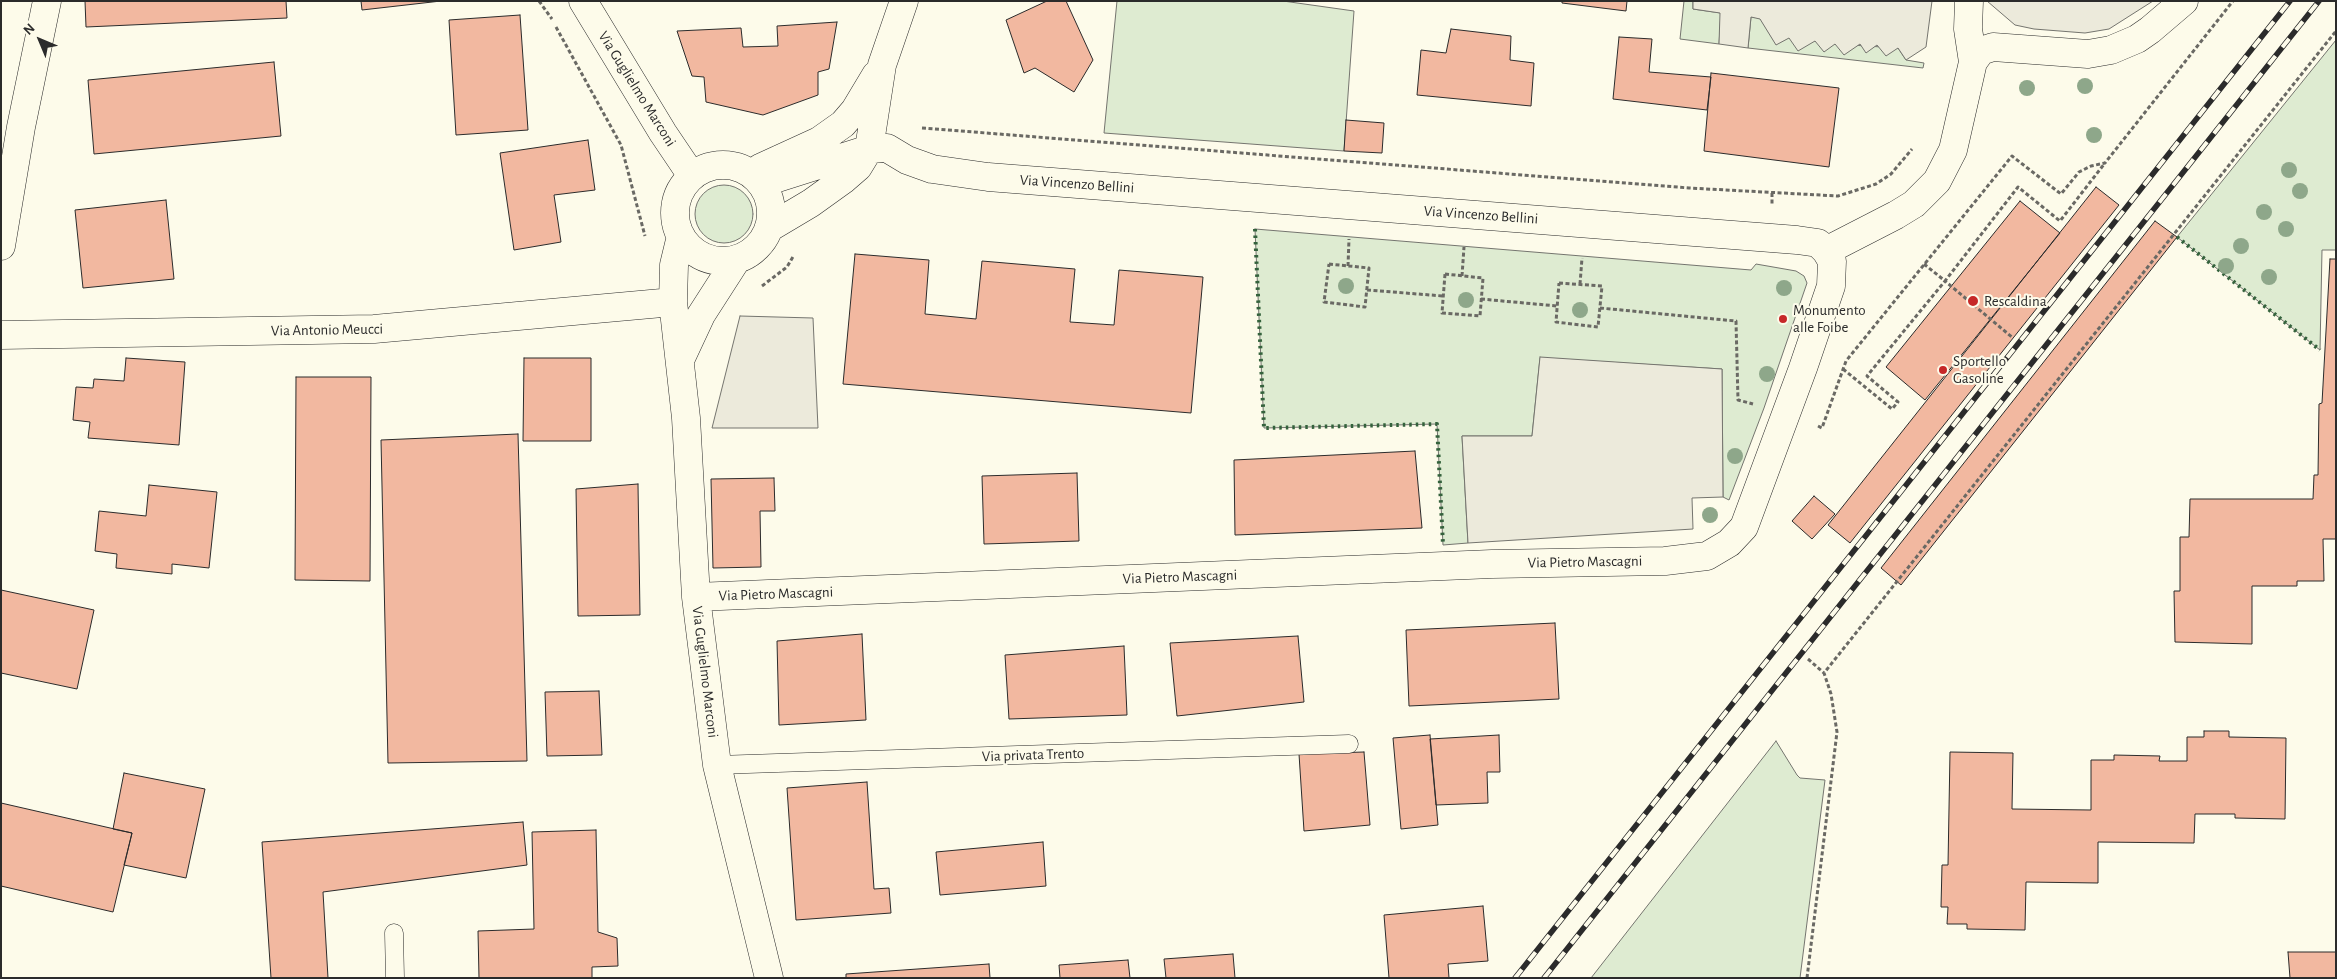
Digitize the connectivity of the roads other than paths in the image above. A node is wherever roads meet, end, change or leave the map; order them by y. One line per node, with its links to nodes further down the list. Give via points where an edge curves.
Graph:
1 (47, 1): 8 (street)
2 (583, 1): 10 (street, Via Guglielmo Marconi)
3 (904, 1): 7 (street)
4 (2184, 1): 6 (street, via 2137,39 2111,50 2088,54 1993,47 1982,51)
5 (1968, 6): 6 (street)
6 (1973, 62): 15 (street, via 1953,150 1937,182 1914,204)
7 (882, 65): 9 (street); 11 (street, via 843,124)
8 (11, 127): 14 (street)
9 (870, 149): 11 (street, Via Vincenzo Bellini); 12 (street, via 858,168 843,180); 15 (street, Via Vincenzo Bellini, via 887,148 932,169 988,177 1772,237 1818,243)
10 (692, 176): 11 (street, via 720,164 736,166); 13 (street, via 681,189 676,204 675,220)
11 (756, 178): 12 (street, via 769,196 772,212)
12 (769, 228): 16 (street, via 762,242)
13 (681, 236): 16 (street, via 690,249 704,257 720,261); 17 (street, Via Guglielmo Marconi)
14 (1, 246)
15 (1826, 251): 20 (street, Via Pietro Mascagni, via 1832,261 1831,286 1744,527 1729,542 1706,556 1665,561 1492,564)
16 (737, 259): 19 (street, via 701,315)
17 (663, 304): 18 (street, Via Antonio Meucci, via 374,329); 19 (street, Via Guglielmo Marconi)
18 (1, 335)
19 (680, 360): 20 (street, Via Guglielmo Marconi)
20 (696, 597): 22 (street, Via Guglielmo Marconi)
21 (1349, 744): 22 (lane, Via privata Trento)
22 (717, 765): 25 (street, Via Guglielmo Marconi)
23 (394, 933): 24 (lane)
24 (395, 978)
25 (768, 978)

